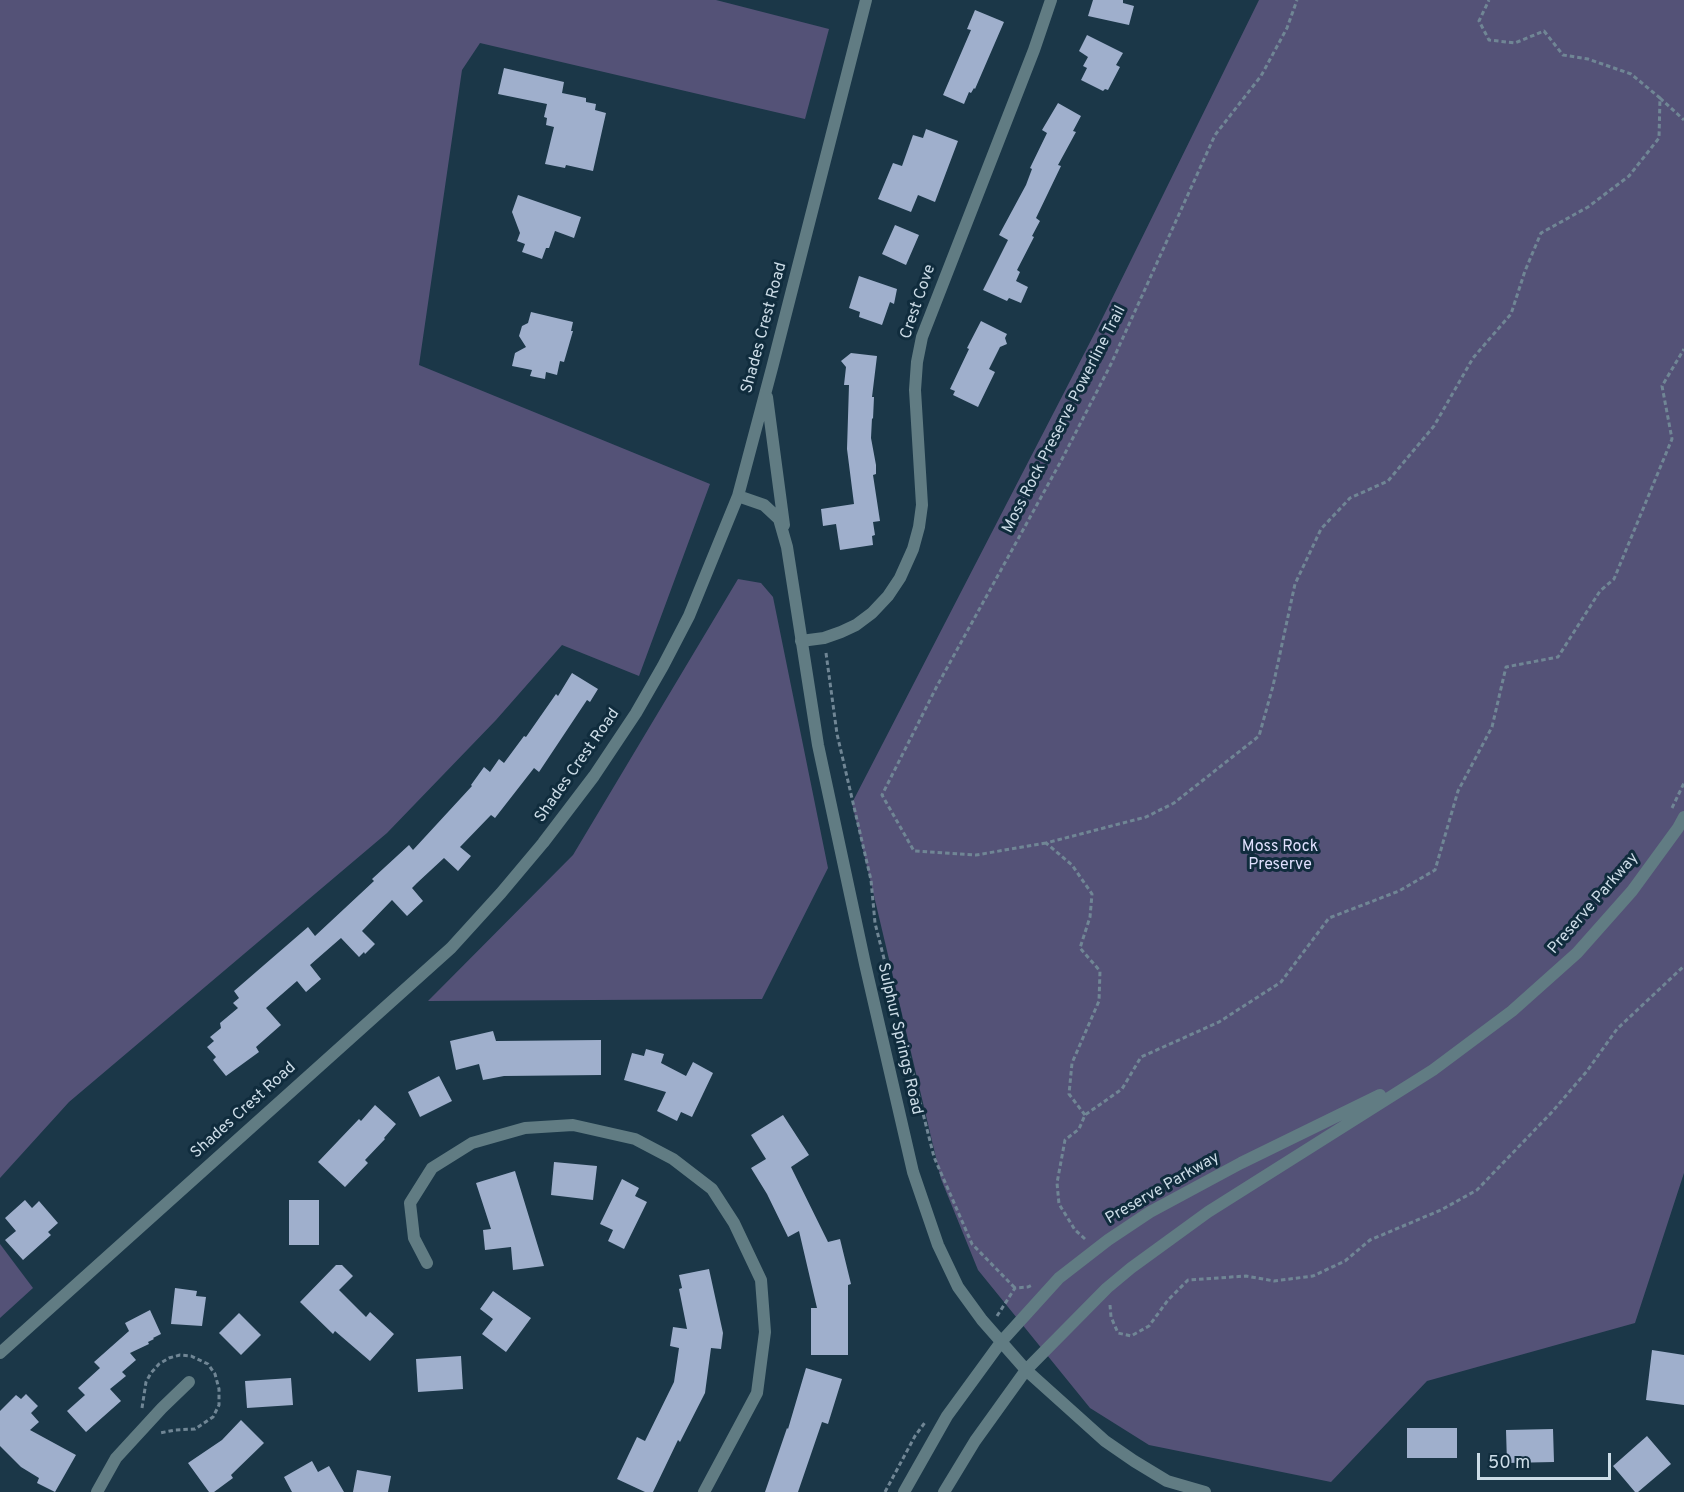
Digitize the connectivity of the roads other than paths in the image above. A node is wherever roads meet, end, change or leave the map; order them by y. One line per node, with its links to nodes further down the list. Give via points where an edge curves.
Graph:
1 (866, 0): 3 (street, Shades Crest Road)
2 (1051, 0): 6 (street, Crest Cove, via 922,337 915,390 922,505 914,549 900,579 872,613 856,625 824,638)
3 (766, 392): 4 (street, Shades Crest Road); 5 (street)
4 (738, 496): 5 (street, Sulphur Springs Road, via 764,505 779,519); 11 (street, Shades Crest Road, via 688,616 641,703 594,776 501,893 451,948)
5 (787, 547): 6 (street, Sulphur Springs Road)
6 (801, 641): 10 (street, Sulphur Springs Road, via 818,746 913,1172 938,1245 958,1287)
7 (1684, 817): 8 (street, Preserve Parkway, via 1632,891 1577,953 1512,1011)
8 (1432, 1070): 10 (street, Preserve Parkway, via 1150,1212 1059,1278); 12 (street, Preserve Parkway, via 1208,1212 1131,1268)
9 (427, 1263): 15 (street, via 414,1238 410,1203 432,1168 472,1143 525,1128 573,1125 635,1139 673,1160 712,1190 734,1223 761,1280 765,1332 757,1393)
10 (1001, 1342): 12 (street, Sulphur Springs Road); 16 (street, Preserve Parkway, via 947,1416)
11 (0, 1353)
12 (1026, 1370): 17 (street, Preserve Parkway); 18 (street, Sulphur Springs Road, via 1105,1441 1134,1461 1167,1481)
13 (189, 1382): 14 (street, via 116,1458)
14 (97, 1492)
15 (704, 1492)
16 (904, 1492)
17 (944, 1492)
18 (1205, 1492)

